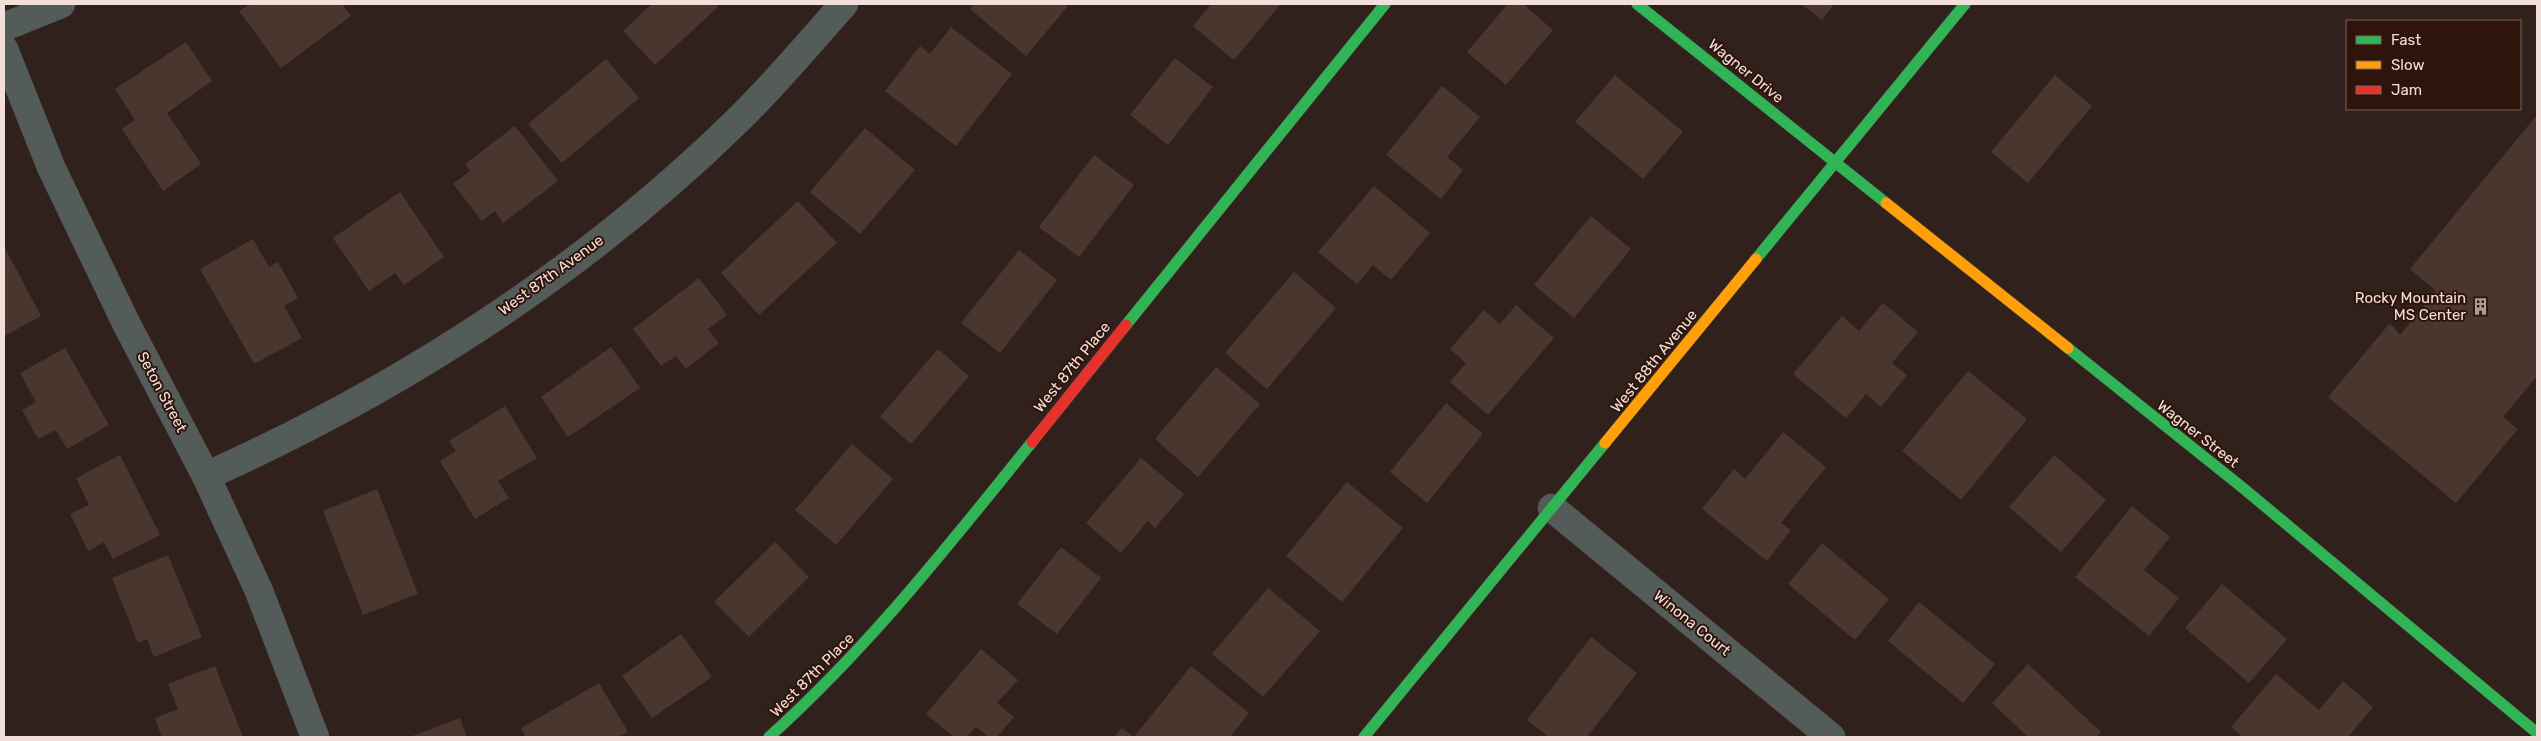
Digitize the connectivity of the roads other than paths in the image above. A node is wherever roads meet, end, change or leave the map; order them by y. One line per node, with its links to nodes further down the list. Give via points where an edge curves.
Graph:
1 (61, 4): 6 (street)
2 (844, 4): 9 (street, West 87th Avenue, via 738,120 673,180 590,249 502,313 411,371 267,449)
3 (1385, 4): 13 (street, West 87th Place, via 934,562 841,671)
4 (1637, 4): 8 (street, Wagner Drive)
5 (1965, 4): 8 (street, West 88th Avenue)
6 (4, 27)
7 (4, 49): 9 (street, Seton Street, via 56,176 126,323)
8 (1836, 162): 10 (street, West 88th Avenue); 11 (street, Wagner Street, via 2242,488)
9 (206, 476): 12 (street, Seton Street, via 259,591)
10 (1552, 508): 14 (street, West 88th Avenue); 15 (street, Winona Court)
11 (2537, 732)
12 (315, 737)
13 (769, 737)
14 (1364, 737)
15 (1831, 737)

